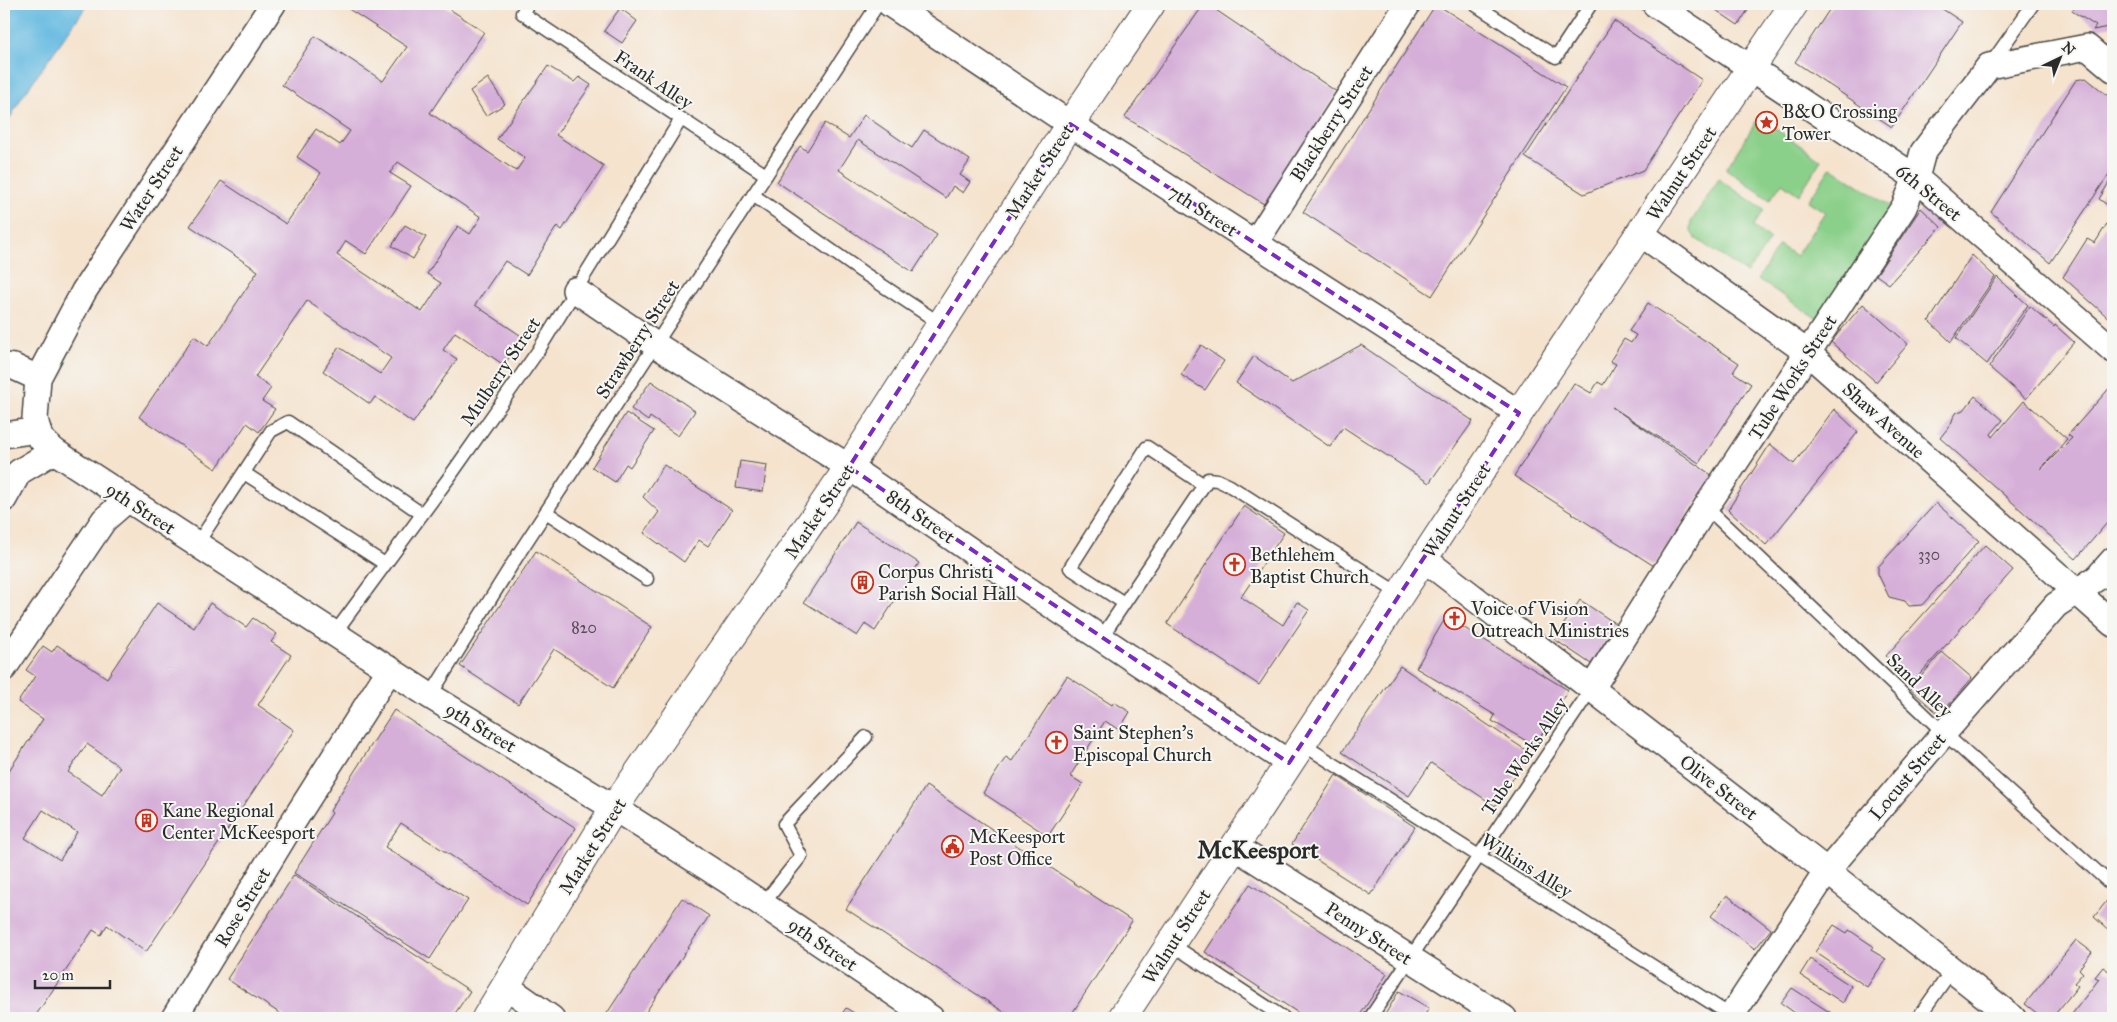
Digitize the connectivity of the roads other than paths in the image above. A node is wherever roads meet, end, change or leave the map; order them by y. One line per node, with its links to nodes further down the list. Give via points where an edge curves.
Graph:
1 (273, 4): 28 (street, Water Street, via 84,290)
2 (878, 4): 17 (lane, Strawberry Street)
3 (890, 4): 16 (street, 7th Street)
4 (1151, 4): 16 (main road, Market Street)
5 (1408, 4): 21 (street, Blackberry Street)
6 (1474, 4): 7 (lane, via 1556,57)
7 (1591, 4)
8 (1654, 4): 13 (street, 6th Street)
9 (1794, 4): 13 (main road, Walnut Street)
10 (2033, 4): 12 (lane)
11 (525, 8): 15 (lane, Frank Alley)
12 (1988, 66): 14 (street, via 2087,47); 18 (street, Tube Works Street, via 1923,152)
13 (1751, 67): 18 (street, 6th Street); 20 (main road, Walnut Street)
14 (2113, 69)
15 (681, 119): 17 (lane, Frank Alley); 22 (lane, Mulberry Street)
16 (1070, 124): 21 (street, 7th Street); 23 (main road, Market Street)
17 (766, 175): 19 (lane, Strawberry Street)
18 (1916, 178): 25 (street, 6th Street); 26 (street, Tube Works Street, via 1904,207)
19 (753, 195): 23 (lane); 24 (lane, Strawberry Street)
20 (1640, 233): 26 (street, Shaw Avenue); 29 (main road, Walnut Street)
21 (1255, 243): 29 (street, 7th Street)
22 (575, 290): 24 (street, 8th Street); 40 (lane, Mulberry Street, via 538,351)
23 (941, 324): 33 (main road, Market Street)
24 (656, 345): 33 (street, 8th Street); 39 (lane, Strawberry Street)
25 (2113, 350)
26 (1808, 352): 38 (street, Tube Works Street); 46 (street, Shaw Avenue)
27 (4, 366): 28 (street)
28 (38, 378): 30 (street, via 35,419)
29 (1520, 413): 42 (main road, Walnut Street)
30 (38, 430): 31 (street); 32 (street, 9th Street, via 40,438)
31 (4, 435)
32 (54, 451): 36 (street, via 19,472); 37 (street, 9th Street)
33 (849, 467): 51 (street, 8th Street); 59 (main road, Market Street)
34 (244, 472): 40 (lane, via 271,430 288,422); 41 (lane); 44 (lane)
35 (1204, 485): 47 (lane, via 1208,480 1217,480 1230,486); 48 (lane); 48 (lane, via 1147,447 1070,568)
36 (4, 499)
37 (128, 499): 41 (street, 9th Street); 52 (street, via 104,520)
38 (1706, 507): 54 (street, Tube Works Street); 56 (lane, Sand Alley)
39 (546, 512): 45 (lane); 55 (lane, Strawberry Street)
40 (422, 514): 44 (lane, Mulberry Street)
41 (197, 544): 50 (street, 9th Street)
42 (1424, 559): 47 (main road, Walnut Street); 54 (street, Olive Street)
43 (2113, 560): 46 (street, Locust Street, via 2096,578)
44 (385, 564): 50 (lane, Mulberry Street)
45 (647, 578)
46 (2077, 591): 49 (street, Shaw Avenue); 56 (street, Locust Street, via 2056,605)
47 (1401, 595): 58 (main road, Walnut Street)
48 (1124, 604): 51 (lane)
49 (2113, 624)
50 (334, 634): 53 (street, 9th Street)
51 (1101, 638): 58 (street, 8th Street)
52 (4, 668)
53 (390, 669): 55 (street, 9th Street); 69 (street, Rose Street)
54 (1592, 688): 61 (lane, Tube Works Alley); 62 (street, Olive Street)
55 (430, 696): 59 (street, 9th Street)
56 (1944, 733): 62 (street, Locust Street); 63 (lane, Sand Alley)
57 (866, 737): 64 (lane, via 784,824 801,856)
58 (1296, 754): 60 (main road, Walnut Street); 61 (lane, Wilkins Alley)
59 (614, 808): 64 (street, 9th Street); 68 (main road, Market Street)
60 (1235, 847): 65 (main road, Walnut Street); 66 (street, Penny Street)
61 (1479, 856): 66 (lane, Tube Works Alley); 78 (lane, Wilkins Alley)
62 (1827, 871): 67 (street, Olive Street); 78 (street, Locust Street)
63 (2113, 886)
64 (763, 904): 73 (street, 9th Street)
65 (1171, 944): 74 (main road, Walnut Street); 75 (lane)
66 (1411, 959): 76 (lane, Tube Works Alley); 77 (street, Penny Street)
67 (1952, 970): 79 (lane); 80 (street, Olive Street)
68 (506, 986): 70 (main road, Market Street); 71 (street); 72 (street)
69 (174, 1018)
70 (486, 1018)
71 (520, 1018)
72 (551, 1018)
73 (931, 1018)
74 (1122, 1018)
75 (1284, 1018)
76 (1370, 1018)
77 (1504, 1018)
78 (1732, 1018)
79 (1918, 1018)
80 (2013, 1018)

